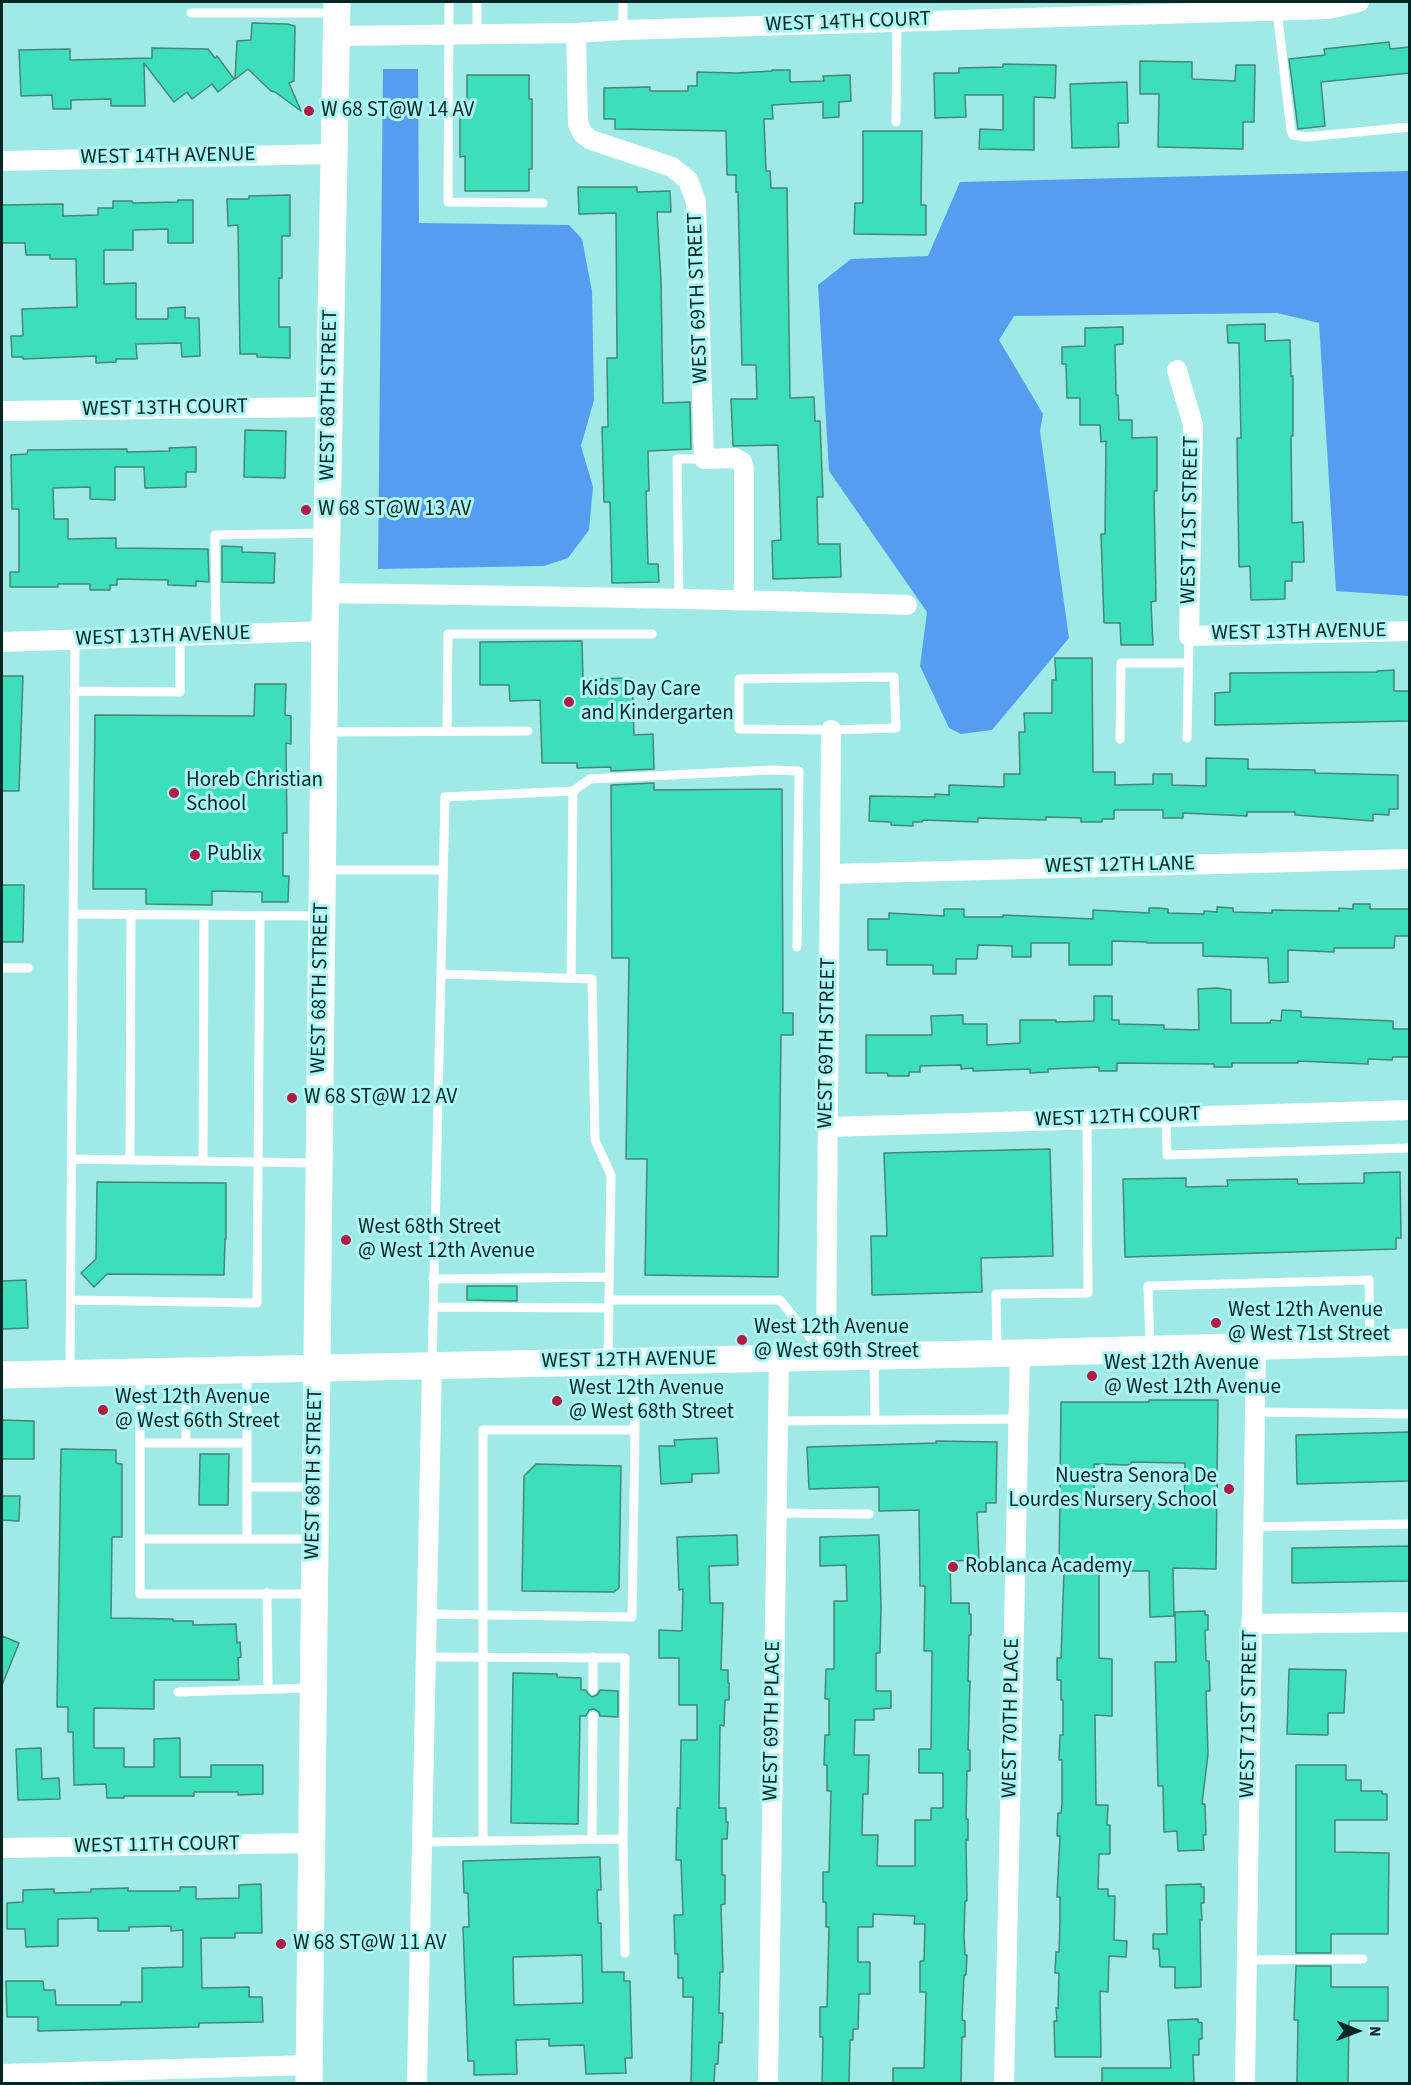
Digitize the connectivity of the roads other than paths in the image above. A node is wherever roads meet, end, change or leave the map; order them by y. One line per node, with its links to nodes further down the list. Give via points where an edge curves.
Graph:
1 (449, 2): 11 (lane)
2 (477, 2): 12 (lane)
3 (623, 2): 9 (lane)
4 (1359, 2): 5 (street, WEST 14TH COURT, via 1329,9)
5 (1277, 10): 8 (street, WEST 14TH COURT); 14 (lane, via 1293,135)
6 (191, 13): 7 (lane)
7 (337, 17): 11 (street, WEST 14TH COURT); 15 (main road, WEST 68TH STREET)
8 (897, 22): 9 (street, WEST 14TH COURT); 13 (lane)
9 (623, 30): 10 (street, WEST 14TH COURT)
10 (576, 33): 12 (street, WEST 14TH COURT); 21 (street, WEST 69TH STREET, via 578,124 583,134 672,166 688,180 696,202)
11 (449, 35): 12 (street, WEST 14TH COURT); 17 (lane, via 448,202)
12 (477, 35)
13 (896, 122)
14 (1410, 127)
15 (334, 154): 16 (street, WEST 14TH AVENUE); 19 (main road, WEST 68TH STREET)
16 (2, 161)
17 (543, 203)
18 (1177, 370): 32 (street, WEST 71ST STREET, via 1193,425)
19 (329, 407): 20 (street, WEST 13TH COURT); 22 (main road, WEST 68TH STREET)
20 (2, 411)
21 (704, 459): 24 (street, via 735,458 744,469); 25 (lane, via 677,459)
22 (327, 533): 23 (main road, WEST 68TH STREET); 30 (lane, via 215,535)
23 (326, 593): 25 (street); 28 (main road, WEST 68TH STREET)
24 (744, 599): 25 (street); 26 (street)
25 (679, 600)
26 (907, 606)
27 (1410, 631): 32 (street, WEST 13TH AVENUE)
28 (325, 632): 30 (street, WEST 13TH AVENUE); 40 (main road, WEST 68TH STREET)
29 (652, 634): 38 (lane, via 448,634)
30 (216, 635): 31 (street, WEST 13TH AVENUE)
31 (180, 636): 33 (street, WEST 13TH AVENUE); 36 (lane, via 180,692)
32 (1189, 636): 35 (lane)
33 (75, 640): 34 (street, WEST 13TH AVENUE); 36 (lane)
34 (2, 642)
35 (1188, 663): 41 (lane); 42 (lane, via 1121,663)
36 (74, 691): 48 (lane)
37 (831, 730): 37 (lane, via 896,728 894,677 739,679 740,729); 47 (street, WEST 69TH STREET)
38 (447, 731): 39 (lane); 40 (lane)
39 (528, 731)
40 (324, 732): 45 (main road, WEST 68TH STREET)
41 (1187, 738)
42 (1120, 739)
43 (573, 790): 46 (lane, via 444,797); 53 (lane, via 590,779 799,771); 57 (lane)
44 (1410, 859): 47 (street, WEST 12TH LANE)
45 (322, 870): 46 (lane); 52 (main road, WEST 68TH STREET)
46 (443, 870): 56 (lane)
47 (830, 874): 61 (street, WEST 69TH STREET)
48 (73, 914): 49 (lane); 63 (lane)
49 (130, 914): 50 (lane); 64 (lane)
50 (204, 915): 51 (lane); 65 (lane)
51 (260, 916): 52 (lane); 66 (lane)
52 (322, 916): 67 (main road, WEST 68TH STREET)
53 (797, 947)
54 (2, 968): 55 (lane)
55 (28, 968)
56 (441, 974): 57 (lane); 69 (lane)
57 (571, 978): 68 (lane, via 592,979 595,1140 611,1175)
58 (1410, 1110): 59 (street, WEST 12TH COURT)
59 (1166, 1117): 60 (street, WEST 12TH COURT); 62 (lane, via 1167,1155)
60 (1088, 1119): 61 (street, WEST 12TH COURT); 77 (lane, via 1088,1293 996,1294)
61 (827, 1127): 79 (street, WEST 69TH STREET)
62 (1410, 1148)
63 (72, 1159): 64 (lane); 70 (lane)
64 (130, 1160): 65 (lane)
65 (203, 1161): 66 (lane)
66 (260, 1162): 67 (lane); 70 (lane, via 257,1303)
67 (319, 1163): 83 (main road, WEST 68TH STREET)
68 (609, 1277): 69 (lane); 71 (lane)
69 (434, 1279): 72 (lane)
70 (71, 1300): 87 (lane)
71 (609, 1304): 72 (lane); 79 (lane, via 780,1300); 81 (lane)
72 (433, 1307): 82 (lane)
73 (1370, 1342): 74 (main road, WEST 12TH AVENUE); 75 (main road, WEST 12TH AVENUE); 76 (lane, via 1369,1280 1148,1286)
74 (1410, 1342)
75 (1256, 1345): 76 (main road, WEST 12TH AVENUE); 89 (street, WEST 71ST STREET)
76 (1150, 1348): 77 (main road, WEST 12TH AVENUE)
77 (1008, 1353): 78 (main road, WEST 12TH AVENUE); 91 (street, WEST 70TH PLACE)
78 (874, 1356): 79 (main road, WEST 12TH AVENUE); 92 (lane)
79 (826, 1357): 80 (main road, WEST 12TH AVENUE)
80 (779, 1358): 81 (main road, WEST 12TH AVENUE); 93 (street, WEST 69TH PLACE)
81 (621, 1361): 82 (main road, WEST 12TH AVENUE); 94 (lane)
82 (432, 1365): 83 (main road, WEST 12TH AVENUE); 109 (street)
83 (316, 1368): 84 (main road, WEST 12TH AVENUE); 99 (main road, WEST 68TH STREET)
84 (247, 1370): 85 (main road, WEST 12TH AVENUE); 97 (lane)
85 (186, 1371): 86 (main road, WEST 12TH AVENUE); 96 (lane)
86 (140, 1372): 87 (main road, WEST 12TH AVENUE); 95 (lane)
87 (70, 1374): 88 (main road, WEST 12TH AVENUE)
88 (2, 1375)
89 (1255, 1412): 90 (lane); 103 (street, WEST 71ST STREET)
90 (1410, 1414)
91 (1019, 1419): 92 (lane); 135 (street, WEST 70TH PLACE)
92 (875, 1420): 93 (lane)
93 (778, 1421): 100 (street, WEST 69TH PLACE)
94 (635, 1430): 110 (lane, via 632,1617); 110 (lane, via 483,1430)
95 (140, 1443): 96 (lane); 104 (lane)
96 (186, 1443): 97 (lane)
97 (247, 1443): 98 (lane)
98 (247, 1487): 99 (lane); 105 (lane)
99 (315, 1487): 106 (main road, WEST 68TH STREET)
100 (777, 1514): 101 (lane); 134 (street, WEST 69TH PLACE)
101 (868, 1514)
102 (1410, 1524): 103 (lane)
103 (1253, 1527): 112 (street, WEST 71ST STREET)
104 (140, 1539): 105 (lane); 107 (lane, via 140,1594)
105 (247, 1539): 106 (lane)
106 (315, 1539): 108 (main road, WEST 68TH STREET)
107 (267, 1593): 108 (lane); 117 (lane)
108 (314, 1594): 116 (main road, WEST 68TH STREET)
109 (426, 1614): 110 (lane); 113 (street)
110 (483, 1615): 114 (lane)
111 (1410, 1622): 112 (street)
112 (1251, 1624): 129 (street, WEST 71ST STREET)
113 (426, 1657): 114 (lane); 124 (street)
114 (483, 1657): 115 (lane); 123 (lane)
115 (593, 1657): 118 (lane); 122 (lane, via 625,1658)
116 (313, 1688): 117 (lane); 125 (main road, WEST 68TH STREET)
117 (268, 1689): 119 (lane)
118 (593, 1690)
119 (178, 1692)
120 (593, 1716): 121 (lane)
121 (592, 1839): 122 (lane); 123 (lane)
122 (623, 1839): 127 (lane)
123 (483, 1841): 124 (lane)
124 (422, 1842): 133 (street)
125 (312, 1843): 126 (street, WEST 11TH COURT); 131 (main road, WEST 68TH STREET)
126 (2, 1848)
127 (626, 1953)
128 (1363, 1959): 129 (lane)
129 (1246, 1960): 136 (street, WEST 71ST STREET)
130 (2, 2074): 132 (street)
131 (309, 2074): 132 (street)
132 (69, 2078)
133 (417, 2084)
134 (768, 2084)
135 (1004, 2084)
136 (1245, 2084)

